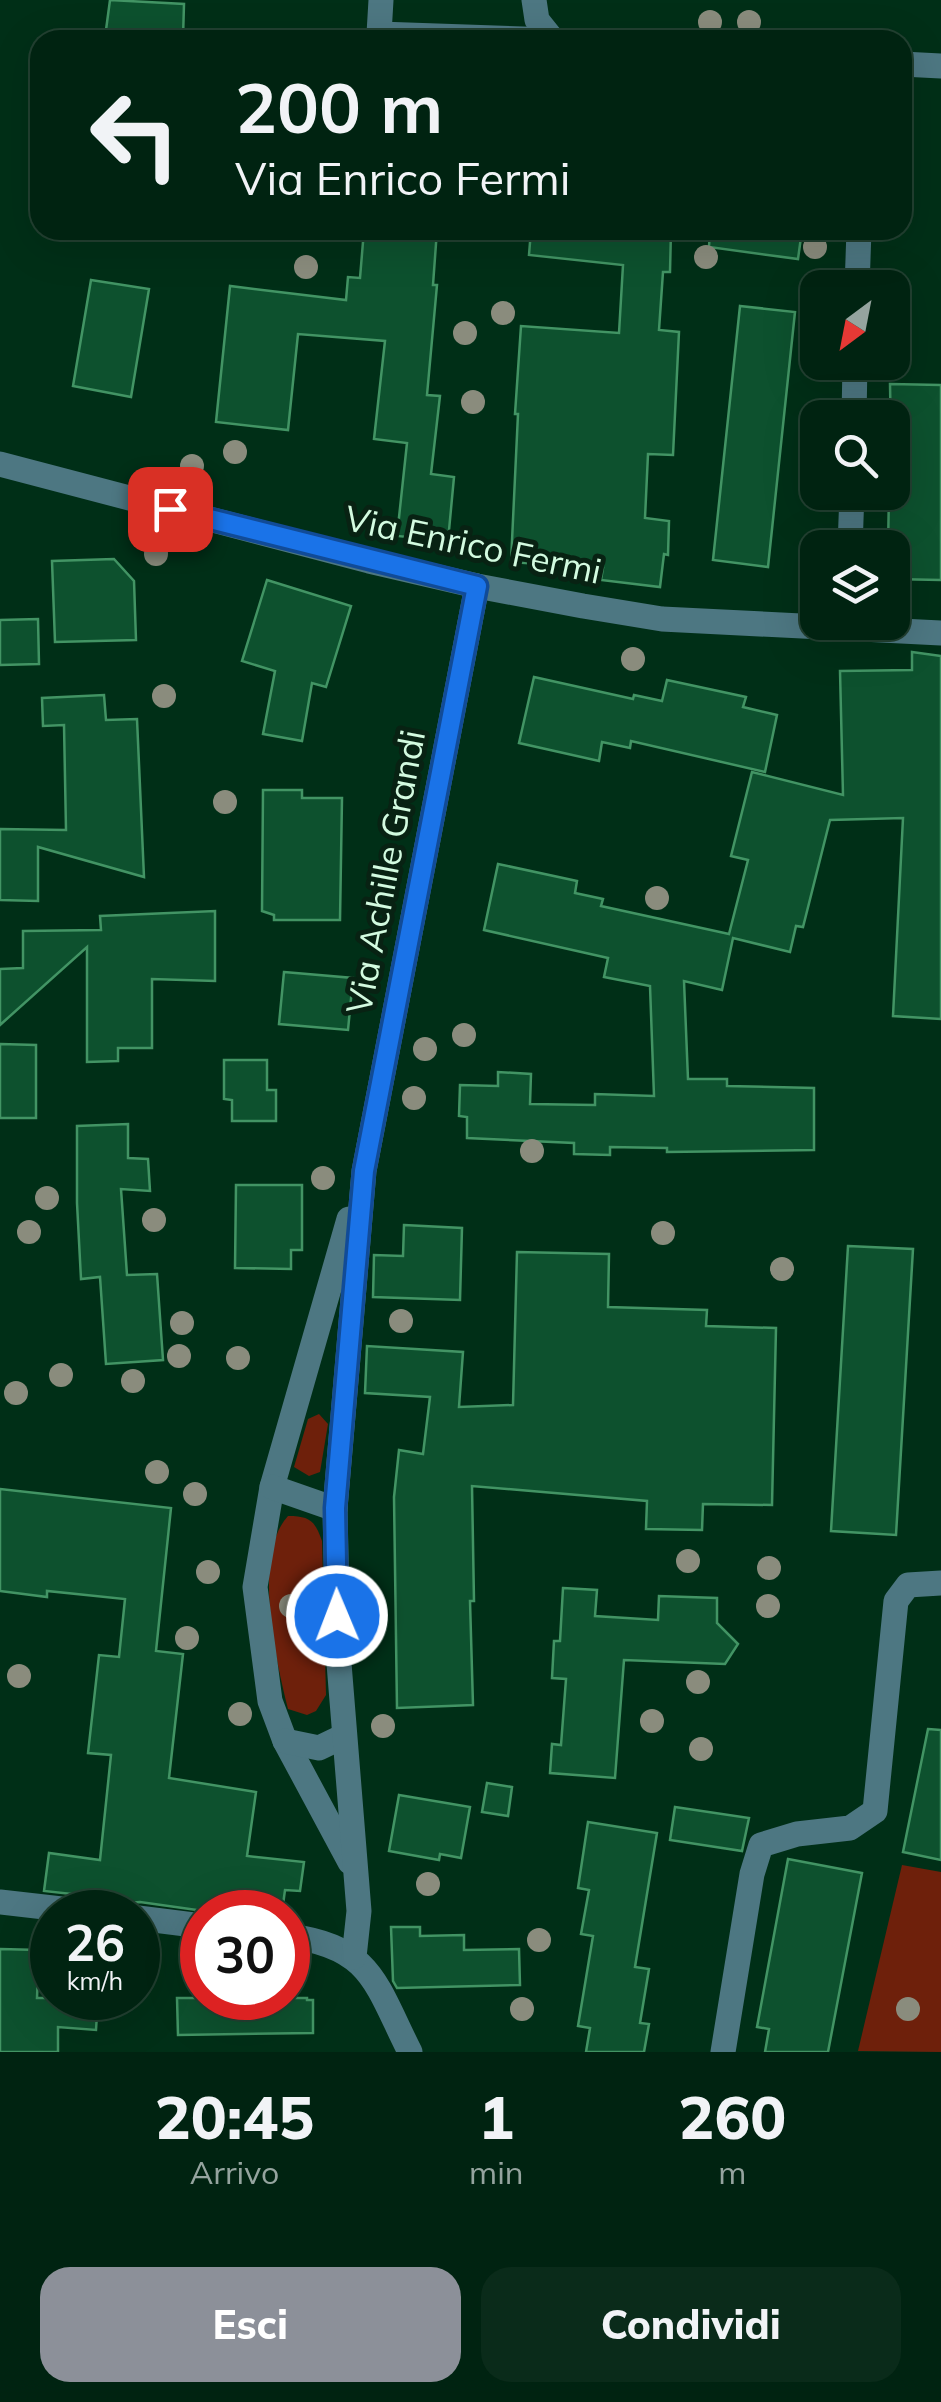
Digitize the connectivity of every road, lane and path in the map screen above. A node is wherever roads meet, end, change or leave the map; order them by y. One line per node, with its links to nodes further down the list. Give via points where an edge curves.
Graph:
1 (381, 0): 3 (street)
2 (534, 0): 4 (street)
3 (379, 30)
4 (545, 30)
5 (912, 65): 6 (street)
6 (941, 66)
7 (858, 240): 8 (street)
8 (857, 270)
9 (0, 464): 10 (street, Via Enrico Fermi)
10 (477, 586): 11 (street, Via Enrico Fermi, via 662,619); 14 (street, Via Achille Grandi)
11 (800, 623)
12 (910, 630): 13 (street, Via Enrico Fermi)
13 (941, 633)
14 (364, 1171): 15 (street, Via Achille Grandi); 16 (street, Via Achille Grandi)
15 (272, 1487): 16 (street); 19 (street, Via Achille Grandi, via 254,1587 270,1701)
16 (335, 1508): 18 (street, Via Achille Grandi)
17 (941, 1583): 26 (street, via 908,1585 896,1601 875,1811 850,1828 761,1845)
18 (344, 1736): 19 (street, via 319,1748); 20 (street, Via Achille Grandi)
19 (286, 1741): 20 (street, Via Achille Grandi)
20 (354, 1871): 24 (street, Via Achille Grandi)
21 (0, 1902): 22 (street)
22 (30, 1905)
23 (310, 1939): 24 (street)
24 (354, 1957): 25 (street, via 380,1989)
25 (410, 2052)
26 (722, 2052)

